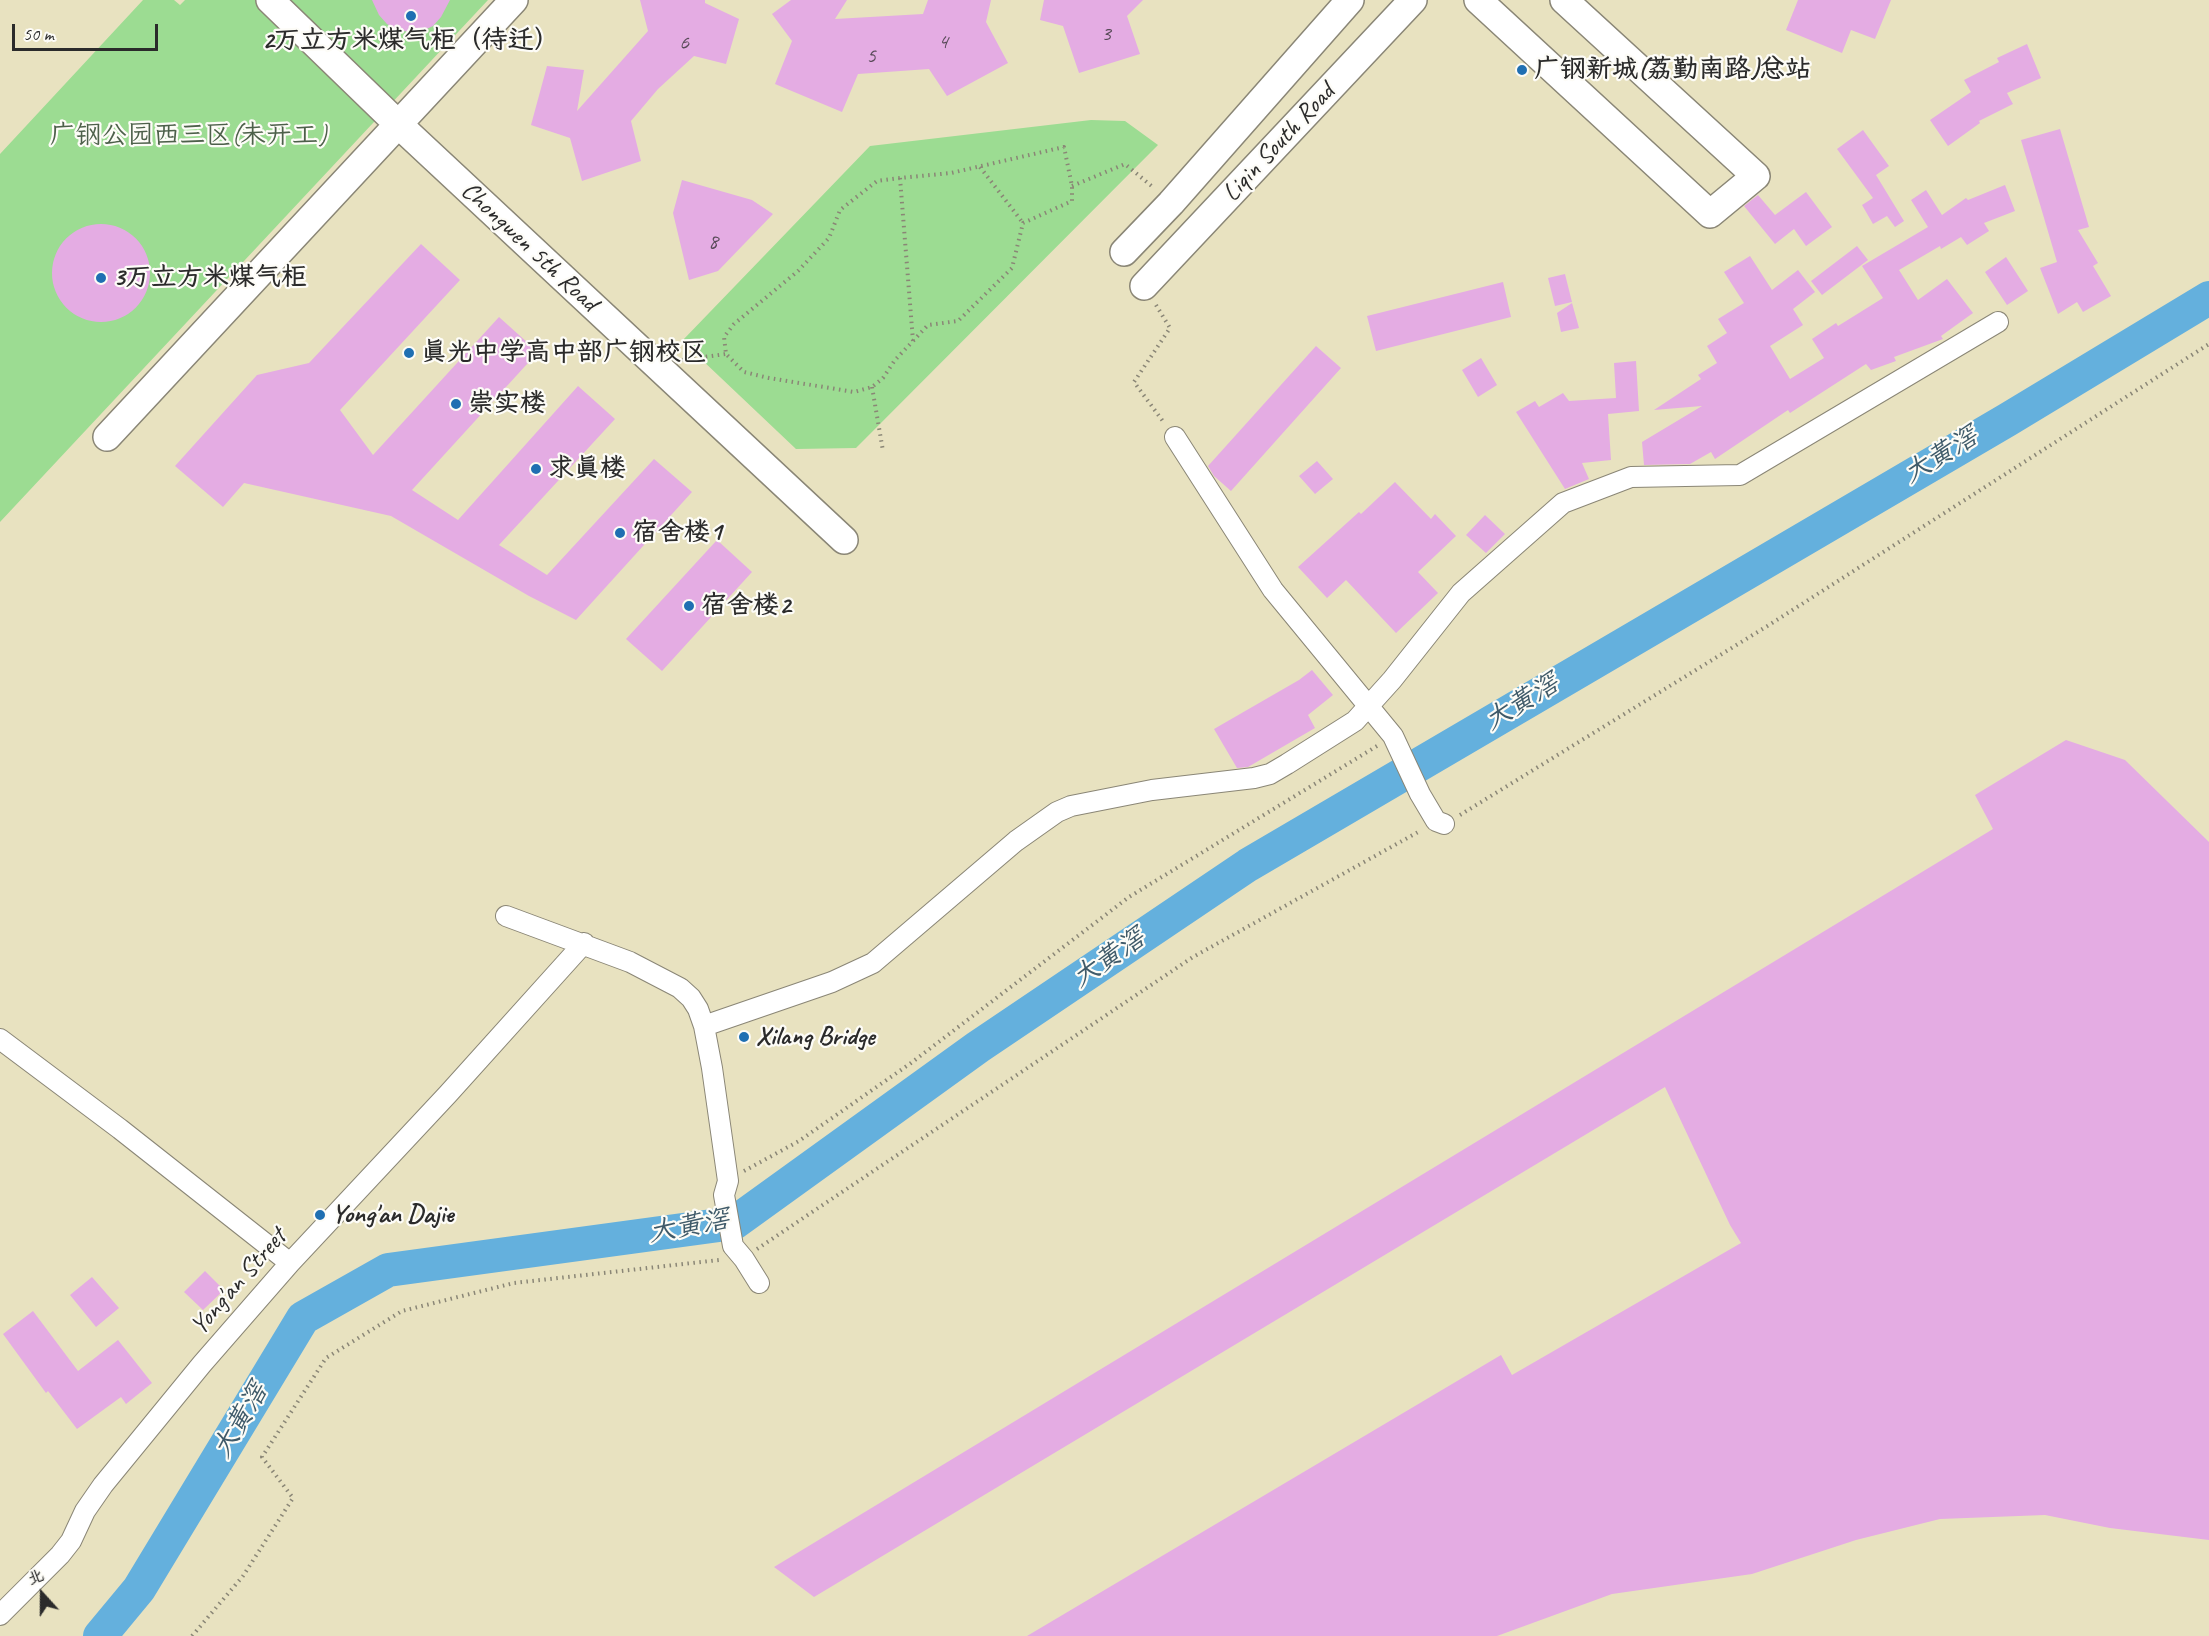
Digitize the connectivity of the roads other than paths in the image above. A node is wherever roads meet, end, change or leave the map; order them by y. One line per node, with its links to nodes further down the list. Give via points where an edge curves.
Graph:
1 (270, 0): 9 (street, Chongwen 5th Road)
2 (514, 0): 9 (street)
3 (1335, 0): 8 (street)
4 (1350, 0): 8 (street, Liqin South Road)
5 (1413, 0): 11 (street, Liqin South Road)
6 (1478, 0): 7 (street, via 1710,214 1756,176)
7 (1564, 0)
8 (1323, 29): 10 (street, Liqin South Road)
9 (399, 125): 13 (street); 15 (street, Chongwen 5th Road)
10 (1124, 252)
11 (1144, 286)
12 (1998, 322): 16 (street, via 1740,475 1630,477 1563,503 1461,593)
13 (107, 437)
14 (1175, 437): 16 (street, via 1273,590)
15 (844, 540)
16 (1369, 707): 17 (street, via 1393,736 1420,794); 20 (street, via 1336,734 1270,774 1101,799 1056,812 1016,841 873,963 832,982)
17 (1440, 823)
18 (506, 916): 19 (street)
19 (584, 943): 20 (street, via 680,988 698,1009); 22 (street, Yong'an Street)
20 (704, 1026): 23 (street, via 738,1252)
21 (0, 1039): 22 (street)
22 (290, 1263): 24 (street, Yong'an Street, via 103,1485 84,1510 71,1541 60,1555)
23 (759, 1283)
24 (0, 1615)

